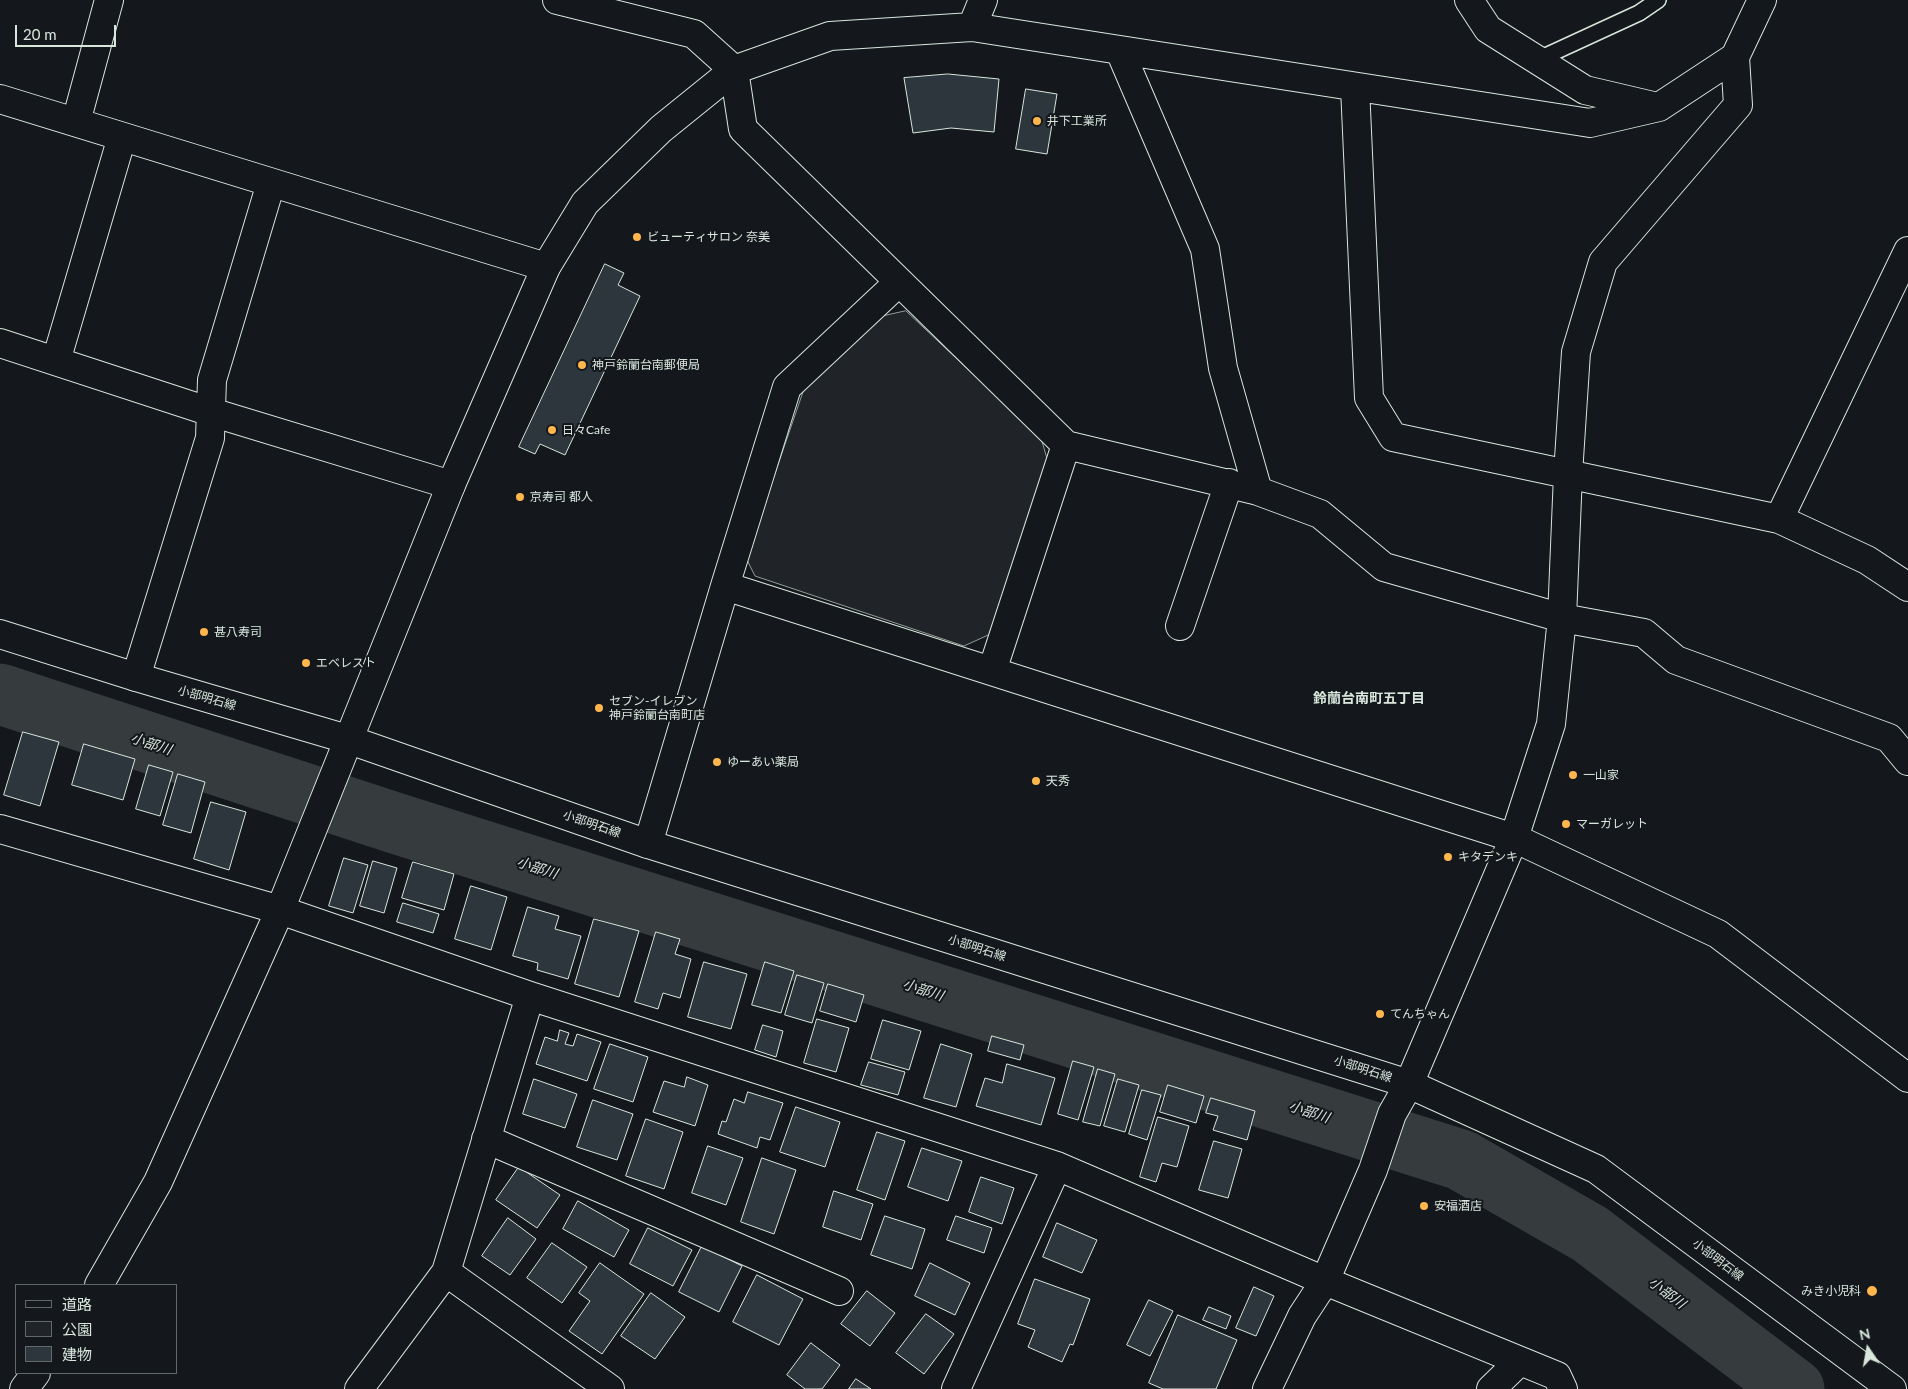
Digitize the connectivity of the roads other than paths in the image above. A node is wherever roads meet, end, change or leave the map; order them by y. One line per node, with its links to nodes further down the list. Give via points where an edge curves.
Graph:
1 (109, 0): 15 (street)
2 (557, 0): 11 (street, via 694,34)
3 (983, 0): 7 (street)
4 (1468, 0): 10 (street, via 1488,29)
5 (1658, 0): 10 (lane, via 1639,13)
6 (1762, 0): 9 (street)
7 (972, 27): 8 (street); 11 (street, via 830,36)
8 (1120, 51): 12 (street); 28 (street, via 1205,249 1222,368)
9 (1735, 57): 14 (street); 25 (street, via 1738,105 1603,262 1576,352)
10 (1536, 60): 14 (street, via 1585,90)
11 (734, 70): 19 (street, via 661,129 586,203); 20 (street, via 743,129)
12 (1356, 87): 14 (street, via 1590,122); 25 (street, via 1369,398 1393,437)
13 (0, 99): 15 (street)
14 (1659, 107)
15 (76, 122): 16 (street)
16 (122, 137): 17 (street); 22 (street)
17 (271, 182): 19 (street); 23 (street, via 212,380)
18 (1908, 250): 29 (street)
19 (546, 267): 27 (street)
20 (899, 282): 24 (street); 30 (street, via 787,387)
21 (0, 343): 22 (street)
22 (56, 361): 23 (street)
23 (211, 412): 27 (street); 36 (street, via 210,438)
24 (1066, 445): 26 (street); 35 (street)
25 (1568, 474): 29 (street); 32 (street)
26 (1229, 484): 28 (street); 33 (street)
27 (451, 485): 37 (street)
28 (1258, 490): 32 (street, via 1320,514 1384,567)
29 (1779, 519): 31 (street, via 1867,560)
30 (725, 586): 35 (street); 41 (street)
31 (1908, 587)
32 (1562, 618): 38 (street, via 1644,633 1676,660 1889,738); 40 (street, via 1551,724)
33 (1180, 626)
34 (0, 634): 36 (street, 小部明石線)
35 (992, 671): 40 (street)
36 (136, 677): 37 (street, 小部明石線)
37 (348, 739): 41 (street, 小部明石線); 42 (street)
38 (1908, 761)
39 (0, 830): 42 (street)
40 (1514, 838): 44 (street, via 1718,934); 45 (street)
41 (648, 844): 45 (street, 小部明石線)
42 (280, 910): 43 (street); 50 (street, via 158,1182)
43 (530, 996): 46 (street); 47 (street)
44 (1908, 1078)
45 (1409, 1084): 49 (street, via 1392,1114 1373,1170); 61 (street, 小部明石線, via 1596,1170)
46 (486, 1139): 48 (street); 51 (street)
47 (1057, 1166): 49 (street); 57 (street)
48 (446, 1272): 55 (street); 56 (street)
49 (1325, 1281): 52 (street); 58 (street, via 1302,1316)
50 (100, 1284)
51 (839, 1291)
52 (1520, 1361): 59 (street); 60 (street, via 1557,1376)
53 (35, 1374): 54 (street)
54 (24, 1389)
55 (359, 1389)
56 (610, 1389)
57 (956, 1389)
58 (1267, 1389)
59 (1491, 1389)
60 (1563, 1389)
61 (1892, 1389)

